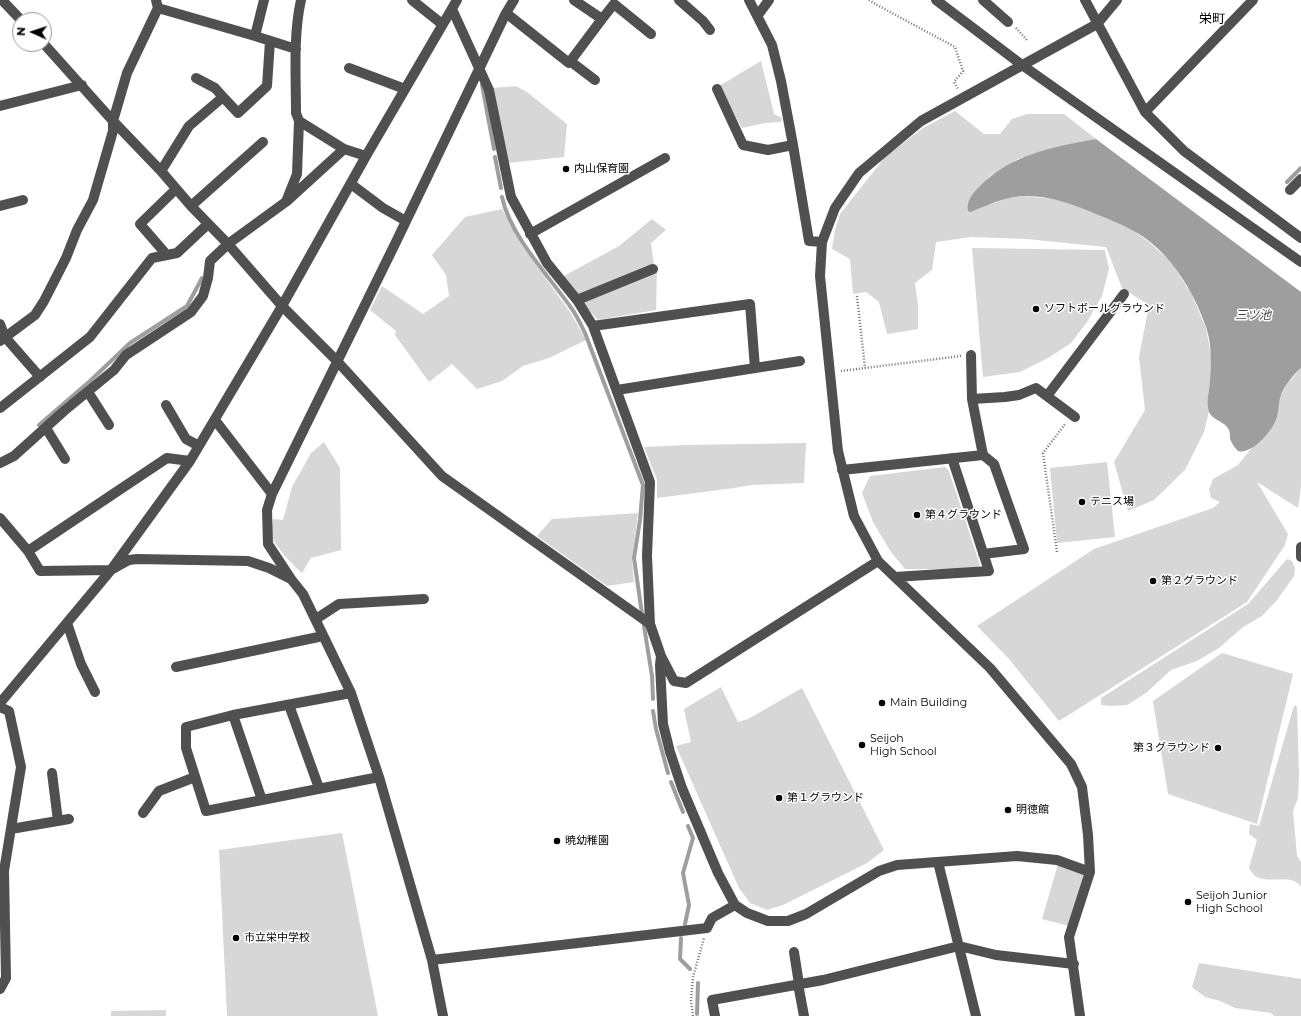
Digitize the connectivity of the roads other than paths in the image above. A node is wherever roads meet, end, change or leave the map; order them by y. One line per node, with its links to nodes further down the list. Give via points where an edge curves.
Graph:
1 (2, 0): 17 (street)
2 (264, 0): 26 (street)
3 (301, 0): 28 (street)
4 (412, 0): 22 (street)
5 (514, 0): 18 (street)
6 (574, 0): 20 (street)
7 (679, 0): 24 (street)
8 (749, 0): 19 (street)
9 (769, 0): 19 (street)
10 (936, 0): 31 (street)
11 (983, 0): 21 (street)
12 (1085, 0): 23 (street)
13 (1117, 0): 23 (street)
14 (1253, 0): 41 (street)
15 (157, 4): 26 (street); 43 (street, via 127,73)
16 (454, 4): 22 (street); 33 (street)
17 (13, 12)
18 (506, 13): 30 (street, via 569,63); 33 (street)
19 (758, 15): 45 (street, via 772,45)
20 (602, 20): 25 (street, via 614,4); 30 (street)
21 (1008, 22)
22 (442, 24): 37 (street)
23 (1097, 24): 31 (street); 41 (street)
24 (710, 30)
25 (652, 34)
26 (255, 36): 27 (street)
27 (270, 41): 28 (street); 39 (street, via 267,86 238,113)
28 (296, 49): 42 (street)
29 (51, 52): 36 (street)
30 (570, 61): 35 (street)
31 (1022, 64): 62 (street, via 921,121 859,173 835,208); 65 (street)
32 (349, 68): 37 (street)
33 (479, 70): 58 (street); 60 (street, via 489,90 511,197)
34 (196, 78): 39 (street, via 215,88)
35 (596, 80)
36 (82, 85): 40 (street); 43 (street)
37 (405, 89): 47 (street)
38 (717, 89): 45 (street, via 743,145 768,150)
39 (223, 97): 49 (street, via 189,126)
40 (0, 106)
41 (1145, 112): 61 (street, via 1184,151)
42 (298, 120): 46 (street); 55 (street, via 297,174)
43 (113, 121): 49 (street); 72 (street, via 113,131 93,200 66,258 36,315)
44 (263, 142): 57 (street)
45 (793, 145): 62 (street, via 809,241)
46 (344, 148): 47 (street); 55 (street)
47 (366, 156): 51 (street)
48 (665, 158): 60 (street)
49 (161, 171): 52 (street)
50 (1301, 179): 53 (street)
51 (351, 184): 58 (street, via 383,208); 69 (street)
52 (176, 189): 57 (street); 64 (street, via 140,224)
53 (1290, 190)
54 (23, 200): 56 (street)
55 (287, 201): 63 (street)
56 (0, 206)
57 (191, 206): 59 (street)
58 (406, 221): 74 (street)
59 (208, 224): 63 (street); 64 (street, via 177,253)
60 (530, 234): 68 (street, via 547,263)
61 (1301, 238)
62 (822, 242): 94 (street, via 820,276)
63 (228, 244): 69 (street); 79 (street, via 210,262 203,296 191,312 126,355 114,370)
64 (166, 254): 77 (street, via 152,258 90,337)
65 (1301, 262)
66 (652, 269): 68 (street)
67 (1124, 294): 80 (street)
68 (576, 300): 71 (street)
69 (282, 306): 74 (street); 85 (street)
70 (0, 324): 72 (street)
71 (593, 326): 76 (street, via 750,304); 78 (street)
72 (3, 339): 77 (street)
73 (971, 355): 81 (street)
74 (337, 361): 95 (street); 108 (street, via 442,476)
75 (800, 361): 76 (street)
76 (756, 368): 78 (street)
77 (40, 377): 83 (street)
78 (617, 390): 108 (street, via 650,482)
79 (88, 392): 86 (street); 87 (street)
80 (1047, 396): 81 (street, via 1036,388 1019,395); 84 (street)
81 (972, 399): 89 (street)
82 (166, 405): 88 (street, via 186,438)
83 (0, 408)
84 (1074, 416)
85 (215, 420): 88 (street); 95 (street)
86 (109, 424)
87 (46, 428): 91 (street); 93 (street, via 14,456)
88 (199, 446): 92 (street)
89 (983, 455): 90 (street); 99 (street, via 994,464 1024,549)
90 (952, 458): 94 (street); 99 (street)
91 (65, 459)
92 (190, 461): 98 (street, via 167,458); 102 (street)
93 (0, 463)
94 (842, 470): 101 (street, via 854,516)
95 (272, 494): 104 (street, via 267,510 268,544)
96 (0, 518): 98 (street)
97 (1301, 547): 100 (street)
98 (28, 551): 102 (street, via 40,571)
99 (983, 554): 103 (street, via 989,571)
100 (1301, 557)
101 (878, 561): 103 (street); 110 (street, via 686,683 674,681)
102 (111, 570): 104 (street, via 129,560 137,559 248,561); 107 (street)
103 (895, 577): 128 (street, via 990,668 1071,764 1082,787)
104 (291, 579): 106 (street, via 303,594)
105 (424, 599): 106 (street, via 339,604)
106 (316, 619): 109 (street)
107 (67, 623): 112 (street, via 81,664); 114 (street)
108 (650, 624): 110 (street)
109 (323, 636): 111 (street); 113 (street)
110 (661, 656): 130 (street, via 661,706 670,752 718,873)
111 (176, 667)
112 (95, 692)
113 (351, 693): 115 (street); 120 (street)
114 (0, 703)
115 (289, 705): 117 (street); 121 (street)
116 (0, 707): 126 (street, via 9,711 21,767)
117 (233, 715): 119 (street, via 186,727 186,748); 122 (street)
118 (52, 773): 125 (street)
119 (195, 777): 122 (street, via 206,811); 123 (street, via 159,791)
120 (379, 777): 121 (street); 133 (street)
121 (319, 788): 122 (street)
122 (262, 800)
123 (143, 813)
124 (70, 819): 125 (street)
125 (58, 821): 126 (street)
126 (11, 829): 129 (street)
127 (938, 862): 128 (street, via 1017,856 1056,860); 130 (street, via 897,865 879,870 806,914 788,921 768,921); 131 (street)
128 (1090, 872): 134 (street, via 1069,938)
129 (2, 873): 136 (street, via 6,978)
130 (735, 905): 133 (street, via 712,918 707,928)
131 (959, 946): 134 (street, via 996,955); 135 (street); 140 (street)
132 (794, 952): 135 (street)
133 (432, 960): 137 (street)
134 (1074, 964): 141 (street)
135 (799, 984): 138 (street, via 712,1000); 139 (street)
136 (0, 989)
137 (443, 1016)
138 (715, 1016)
139 (804, 1016)
140 (976, 1016)
141 (1080, 1016)

